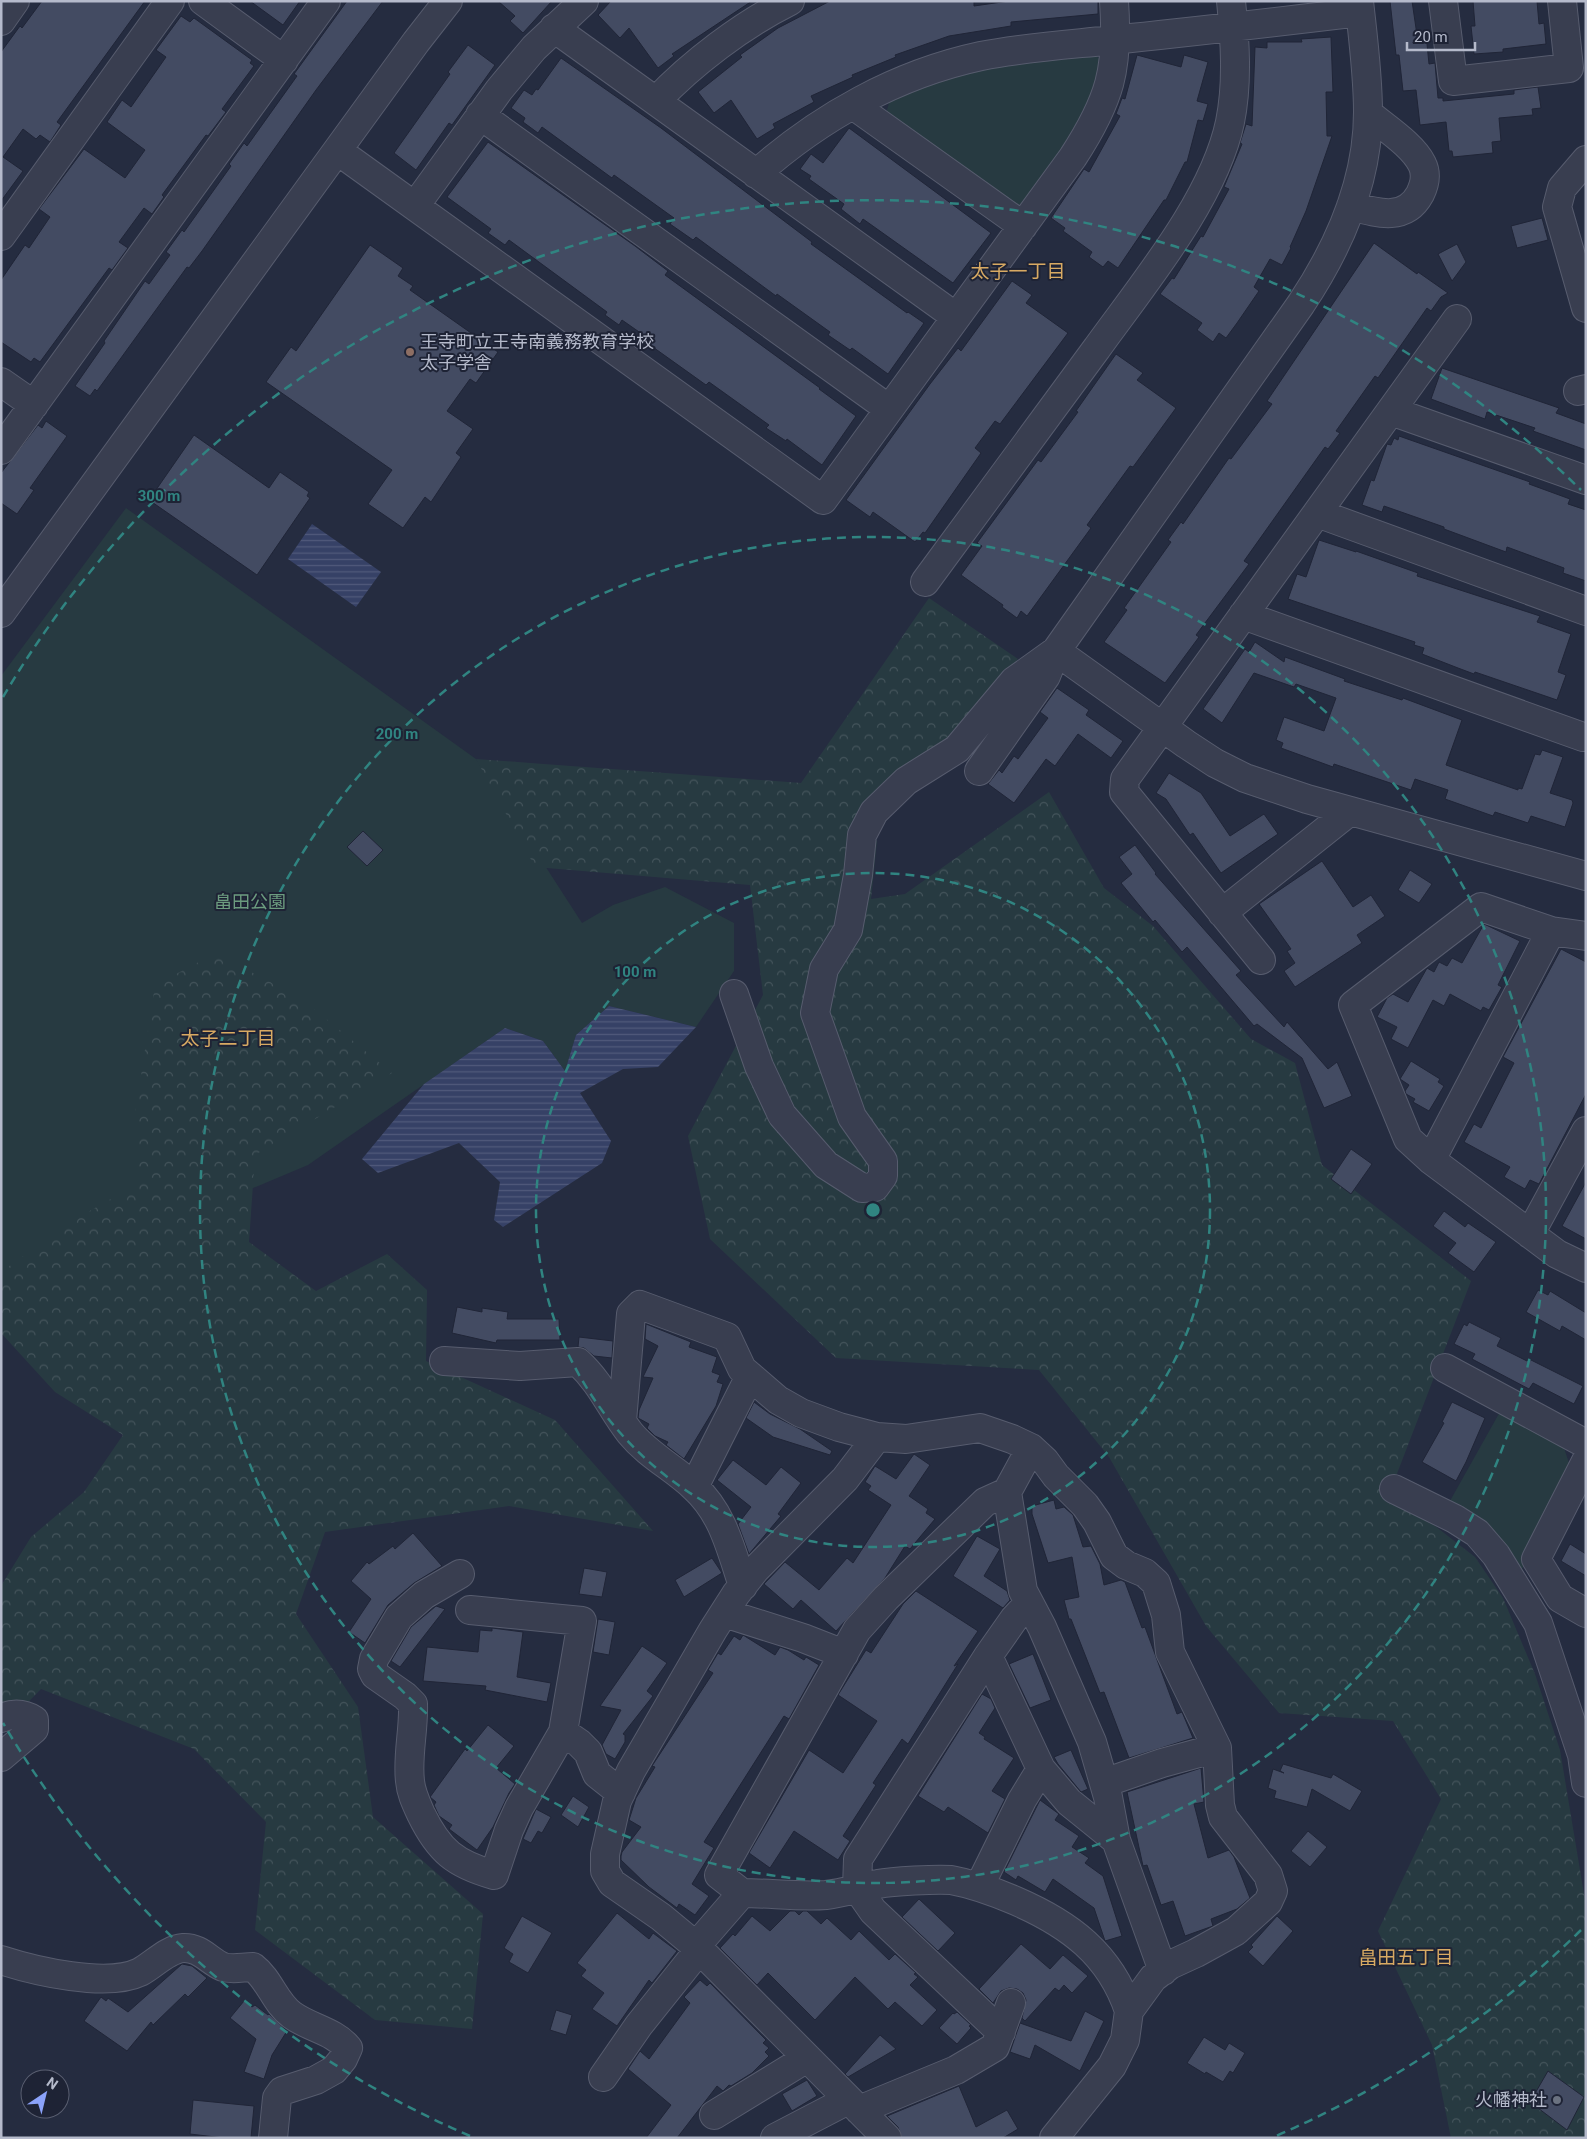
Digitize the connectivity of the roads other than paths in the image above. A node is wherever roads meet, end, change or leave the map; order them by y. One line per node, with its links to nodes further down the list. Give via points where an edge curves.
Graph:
1 (15, 1): 13 (street)
2 (170, 1): 27 (street)
3 (203, 1): 16 (street)
4 (326, 1): 16 (street)
5 (584, 1): 14 (street)
6 (790, 1): 17 (street, via 738,32 679,78)
7 (1114, 1): 15 (street)
8 (1444, 1): 9 (street, via 1453,81 1569,68)
9 (1562, 1)
10 (439, 4): 21 (street, via 416,42)
11 (1360, 7): 12 (street); 19 (street)
12 (1232, 14): 15 (street); 39 (street, via 1234,95 1230,122 1222,150 1193,211)
13 (1, 21)
14 (554, 28): 17 (street); 20 (street, via 518,66)
15 (1115, 40): 18 (street, via 980,57 919,75); 26 (street, via 1113,67 1100,111 1073,157)
16 (284, 60): 33 (street)
17 (656, 101): 23 (street)
18 (853, 105): 23 (street, via 809,131); 26 (street)
19 (1368, 114): 25 (street, via 1360,175); 25 (street, via 1410,148 1422,164 1423,188 1417,200 1405,211 1375,212)
20 (480, 115): 24 (street); 34 (street)
21 (338, 150): 24 (street); 41 (street)
22 (1586, 160): 28 (street, via 1562,188 1557,207)
23 (756, 174): 30 (street)
24 (415, 206): 34 (street, via 823,500)
25 (1351, 206): 43 (street, via 1336,245 1302,304)
26 (1023, 226): 30 (street)
27 (1, 236)
28 (1576, 241): 29 (street)
29 (1586, 308)
30 (956, 317): 34 (street)
31 (1457, 319): 35 (street)
32 (1, 382): 33 (street)
33 (34, 406): 36 (street)
34 (889, 410)
35 (1390, 411): 37 (street); 38 (street)
36 (1, 450)
37 (1586, 480)
38 (1317, 513): 40 (street); 42 (street)
39 (925, 582)
40 (1586, 611)
41 (1, 613)
42 (1243, 615): 44 (street); 45 (street)
43 (1056, 650): 44 (street); 46 (street, via 1046,676); 53 (street, via 1014,681 957,749 906,781 874,812 862,835 848,930 824,969 815,1014 852,1117 883,1161 883,1176 875,1187 862,1188 826,1165 782,1116 759,1066)
44 (1162, 727): 47 (street, via 1215,763 1246,778 1269,788); 49 (street, via 1125,779 1124,792)
45 (1585, 735)
46 (979, 771)
47 (1350, 811): 48 (street); 49 (street)
48 (1586, 876)
49 (1222, 913): 52 (street)
50 (1552, 931): 51 (street); 55 (street); 55 (street, via 1481,907 1353,1004 1408,1139)
51 (1586, 936)
52 (1261, 960)
53 (734, 994)
54 (1586, 1131): 56 (street)
55 (1431, 1160): 56 (street)
56 (1530, 1234): 57 (street, via 1557,1254)
57 (1586, 1268)
58 (444, 1361): 61 (street, via 520,1366 578,1362 594,1376)
59 (1444, 1368): 63 (street)
60 (750, 1376): 61 (street, via 742,1369 727,1337 640,1305 632,1314); 62 (street, via 778,1400 801,1413); 66 (street)
61 (622, 1421): 66 (street, via 651,1454)
62 (877, 1437): 64 (street, via 906,1438 980,1428); 71 (street, via 845,1480)
63 (1586, 1444)
64 (1031, 1448): 68 (street); 81 (street, via 1085,1505 1114,1556 1156,1583 1166,1615 1170,1652)
65 (1586, 1461): 70 (street, via 1536,1559)
66 (694, 1487): 71 (street, via 721,1521)
67 (1394, 1489): 72 (street, via 1455,1519 1477,1534 1496,1555)
68 (1007, 1492): 73 (street, via 1023,1591); 77 (street, via 986,1502 886,1598 857,1630)
69 (460, 1574): 80 (street, via 424,1595 399,1617 374,1659 372,1669 375,1675 413,1704 410,1782 413,1798 431,1835 445,1852 471,1868 494,1875 519,1808)
70 (1548, 1579): 72 (street); 76 (street, via 1560,1598)
71 (743, 1586): 75 (street)
72 (1519, 1592): 82 (street, via 1538,1623)
73 (1029, 1603): 78 (street); 85 (street, via 1088,1733)
74 (470, 1610): 80 (street, via 582,1621)
75 (724, 1613): 77 (street); 87 (street)
76 (1586, 1613)
77 (844, 1654): 91 (street, via 719,1876)
78 (988, 1656): 84 (street); 90 (street, via 858,1859)
79 (1, 1718): 83 (street, via 9,1714 26,1714 34,1720 34,1729)
80 (563, 1732): 87 (street, via 580,1743 588,1752 597,1774)
81 (1217, 1748): 85 (street); 94 (street, via 1223,1817 1268,1875 1274,1891 1268,1902 1236,1931)
82 (1584, 1756): 86 (street)
83 (1, 1757)
84 (1041, 1769): 88 (street, via 1069,1802); 89 (street)
85 (1104, 1783): 88 (street)
86 (1586, 1783)
87 (621, 1793): 92 (street, via 605,1854 604,1871 612,1883)
88 (1116, 1840): 94 (street)
89 (979, 1887): 90 (street, via 949,1880 881,1883); 96 (street, via 1046,1915 1075,1933 1122,1989)
90 (857, 1888): 91 (street, via 826,1894); 97 (street, via 873,1911)
91 (742, 1893): 92 (street)
92 (698, 1948): 98 (street); 99 (street)
93 (1, 1960): 103 (street, via 62,1976 125,1976 139,1972 181,1948 194,1949 232,1969 253,1968 262,1974 291,2015 341,2039 348,2048 334,2070 316,2080 282,2091 277,2098)
94 (1163, 1971): 96 (street, via 1153,1978)
95 (1011, 2003): 97 (street)
96 (1129, 2011): 105 (street, via 1125,2040 1112,2066)
97 (1001, 2032): 100 (street, via 995,2047 956,2070)
98 (807, 2058): 100 (street); 101 (street)
99 (603, 2077)
100 (853, 2105): 102 (street); 104 (street)
101 (714, 2115)
102 (777, 2137)
103 (273, 2138)
104 (887, 2138)
105 (1054, 2138)

